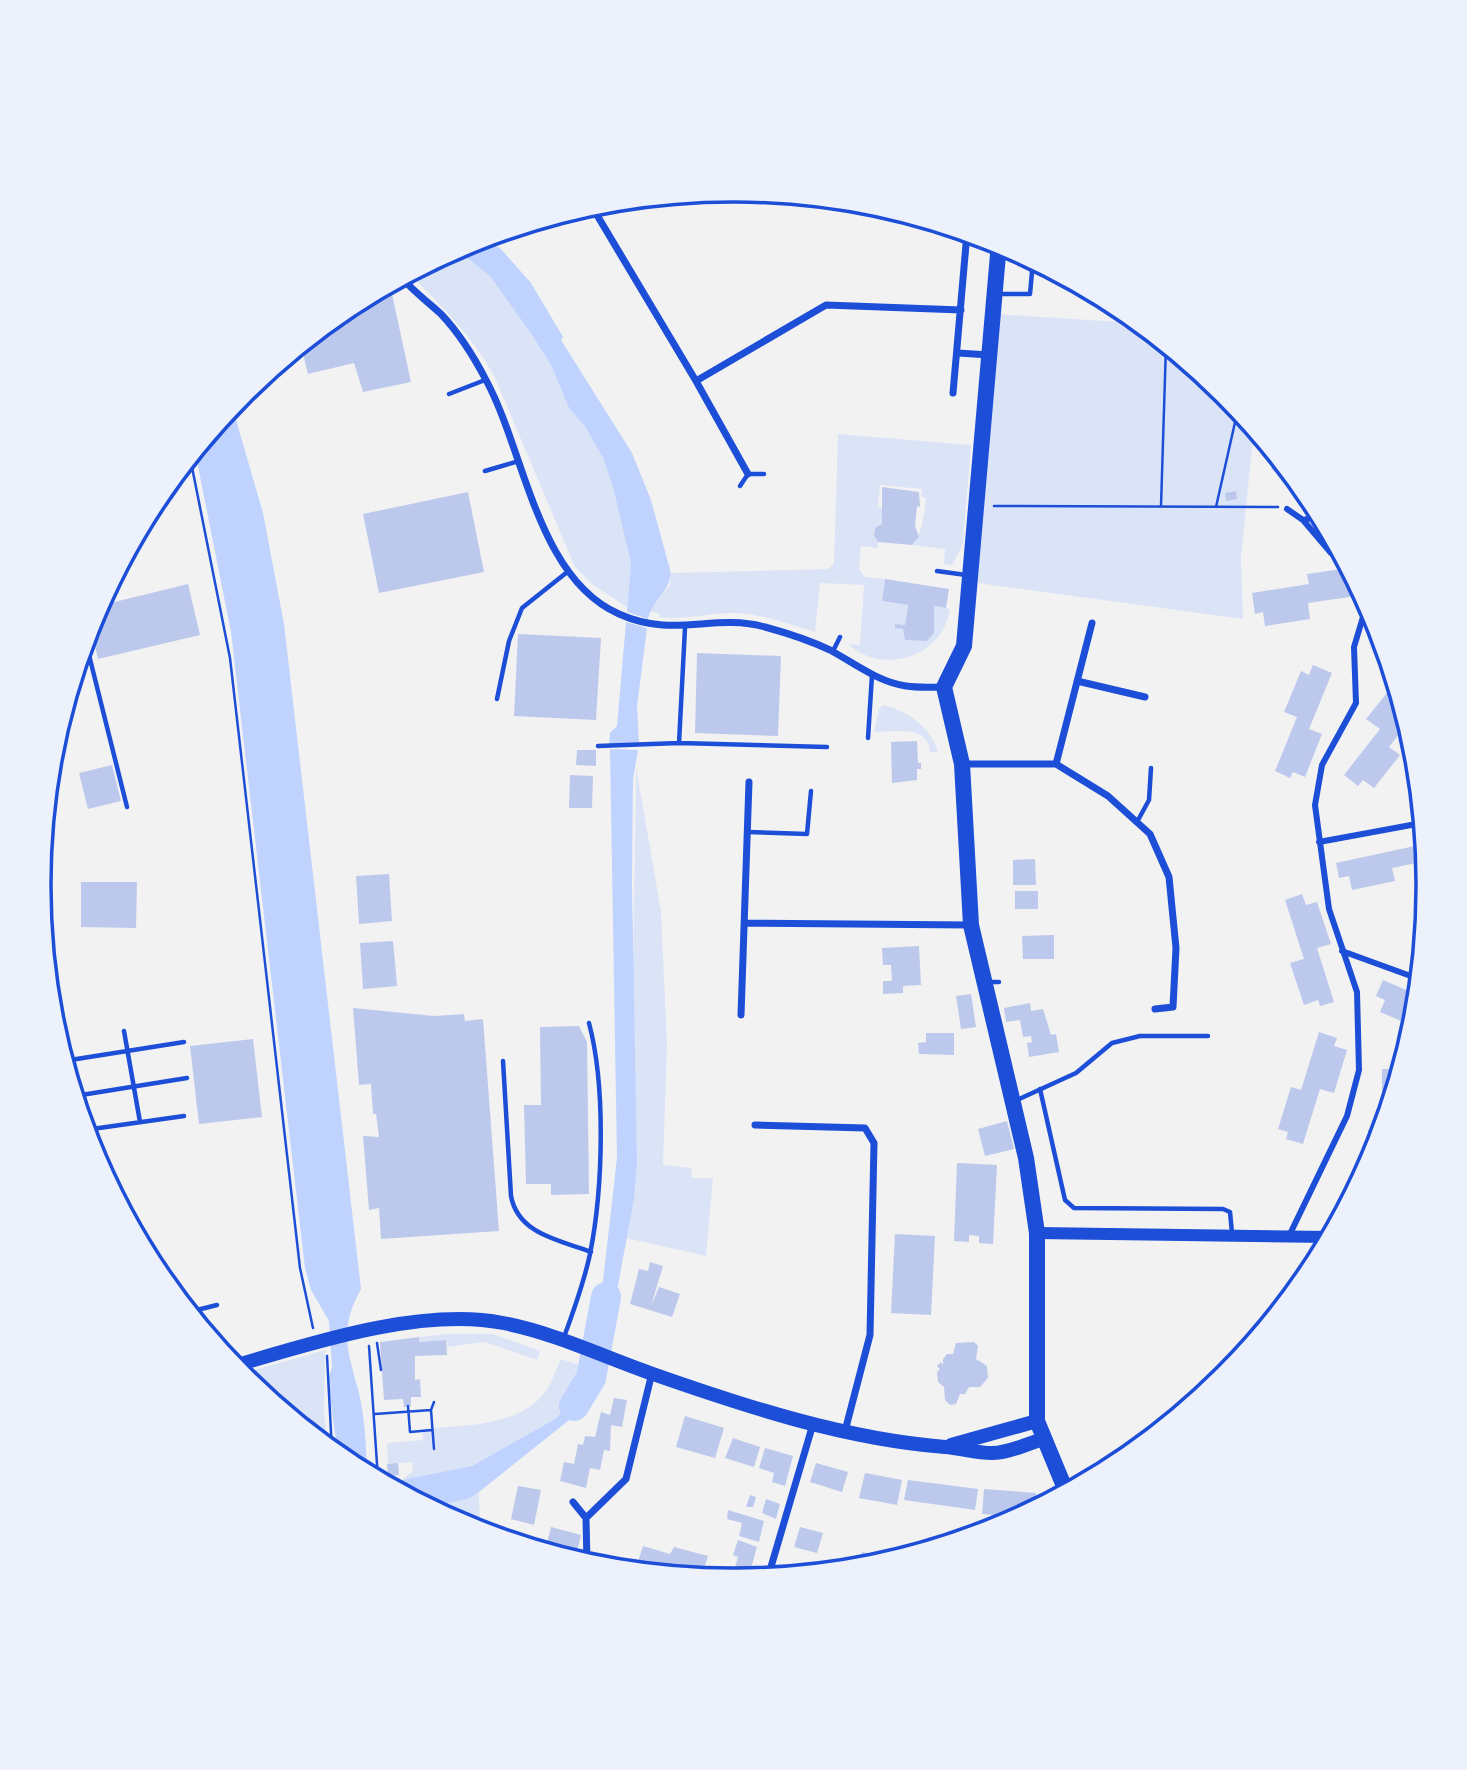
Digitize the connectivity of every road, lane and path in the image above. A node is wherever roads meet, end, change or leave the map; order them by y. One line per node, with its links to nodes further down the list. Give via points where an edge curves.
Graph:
1 (597, 216): 12 (street)
2 (966, 243): 7 (street)
3 (998, 256): 6 (main road)
4 (1032, 272): 6 (lane, via 1030,294)
5 (409, 285): 11 (street, via 442,315)
6 (996, 294): 9 (main road)
7 (961, 310): 8 (street); 12 (street, via 826,305)
8 (958, 353): 9 (street); 13 (street)
9 (991, 355): 22 (main road)
10 (1166, 357): 23 (path)
11 (486, 379): 14 (lane); 16 (street)
12 (696, 381): 19 (street)
13 (953, 393)
14 (449, 394)
15 (1235, 422): 24 (path)
16 (520, 460): 18 (lane); 30 (street, via 541,521)
17 (192, 469): 87 (path, via 230,658 300,1268 313,1328)
18 (485, 471)
19 (748, 474): 20 (lane); 21 (lane)
20 (764, 474)
21 (740, 486)
22 (976, 506): 23 (path); 31 (main road)
23 (1161, 507): 24 (path)
24 (1216, 508): 25 (path)
25 (1287, 509): 27 (street)
26 (1309, 519): 27 (street)
27 (1303, 520): 28 (street)
28 (1328, 549)
29 (937, 571): 31 (lane)
30 (566, 573): 34 (street, via 620,615 656,627); 42 (lane, via 522,608 509,641)
31 (971, 576): 40 (main road, via 964,646)
32 (1362, 620): 56 (street, via 1354,647 1356,703 1322,765 1315,805)
33 (1092, 622): 39 (street)
34 (685, 628): 36 (street, via 732,623 761,626); 44 (lane)
35 (840, 637): 36 (lane)
36 (833, 652): 38 (street)
37 (90, 658): 52 (lane)
38 (872, 674): 40 (street, via 905,686); 43 (lane)
39 (1077, 681): 41 (street); 48 (street)
40 (944, 687): 47 (main road)
41 (1145, 697)
42 (497, 699)
43 (868, 738)
44 (679, 743): 45 (lane); 46 (lane)
45 (598, 746)
46 (827, 747)
47 (962, 764): 48 (street); 58 (main road)
48 (1056, 764): 53 (street, via 1108,796)
49 (1151, 768): 53 (lane, via 1149,800)
50 (749, 782): 55 (street)
51 (811, 790): 55 (lane, via 807,834)
52 (127, 807)
53 (1137, 822): 61 (street, via 1150,834 1169,877 1176,948 1173,1007)
54 (1413, 825): 56 (street)
55 (748, 832): 57 (street)
56 (1319, 842): 59 (street, via 1329,909)
57 (746, 923): 58 (street); 62 (street)
58 (971, 925): 74 (main road, via 991,982)
59 (1342, 951): 60 (street); 81 (street, via 1357,992 1359,1070 1347,1116)
60 (1410, 976)
61 (1155, 1009)
62 (741, 1015)
63 (589, 1023): 83 (lane, via 598,1056 601,1122)
64 (124, 1031): 67 (lane)
65 (1209, 1036): 72 (lane, via 1140,1036 1111,1043 1076,1073)
66 (184, 1042): 67 (lane)
67 (127, 1049): 68 (lane); 71 (lane)
68 (73, 1059)
69 (503, 1061): 83 (lane, via 511,1196 517,1216 534,1231)
70 (187, 1078): 71 (lane)
71 (134, 1087): 73 (lane); 76 (lane)
72 (1040, 1089): 74 (lane); 80 (lane, via 1065,1200 1074,1208 1223,1209 1230,1212)
73 (84, 1095)
74 (1013, 1102): 79 (main road)
75 (184, 1116): 76 (lane)
76 (139, 1122): 78 (lane)
77 (754, 1125): 100 (street, via 864,1128 874,1143 870,1335)
78 (96, 1128)
79 (1037, 1233): 80 (street); 97 (main road)
80 (1232, 1236): 81 (street)
81 (1289, 1236): 82 (street)
82 (1318, 1237)
83 (591, 1252): 88 (lane)
84 (217, 1305): 85 (lane)
85 (199, 1310)
86 (369, 1334): 87 (main road); 88 (main road, via 474,1320 502,1323); 90 (path); 90 (path, via 381,1370)
87 (322, 1340): 89 (main road); 101 (path)
88 (570, 1344): 91 (main road)
89 (246, 1363)
90 (371, 1372): 96 (path)
91 (652, 1373): 98 (main road); 108 (street, via 626,1479)
92 (434, 1402): 94 (path)
93 (408, 1406): 95 (path)
94 (431, 1410): 95 (path); 99 (path)
95 (408, 1412): 96 (path); 99 (path, via 410,1432)
96 (374, 1414): 105 (path)
97 (1037, 1420): 102 (main road); 103 (main road)
98 (813, 1424): 100 (main road); 110 (street)
99 (432, 1430): 104 (path)
100 (844, 1433): 103 (main road)
101 (330, 1436)
102 (1043, 1439): 103 (main road, via 993,1453); 106 (main road)
103 (946, 1447)
104 (433, 1449)
105 (377, 1467)
106 (1062, 1483)
107 (573, 1502): 108 (street)
108 (586, 1518): 109 (street)
109 (587, 1552)
110 (771, 1566)

